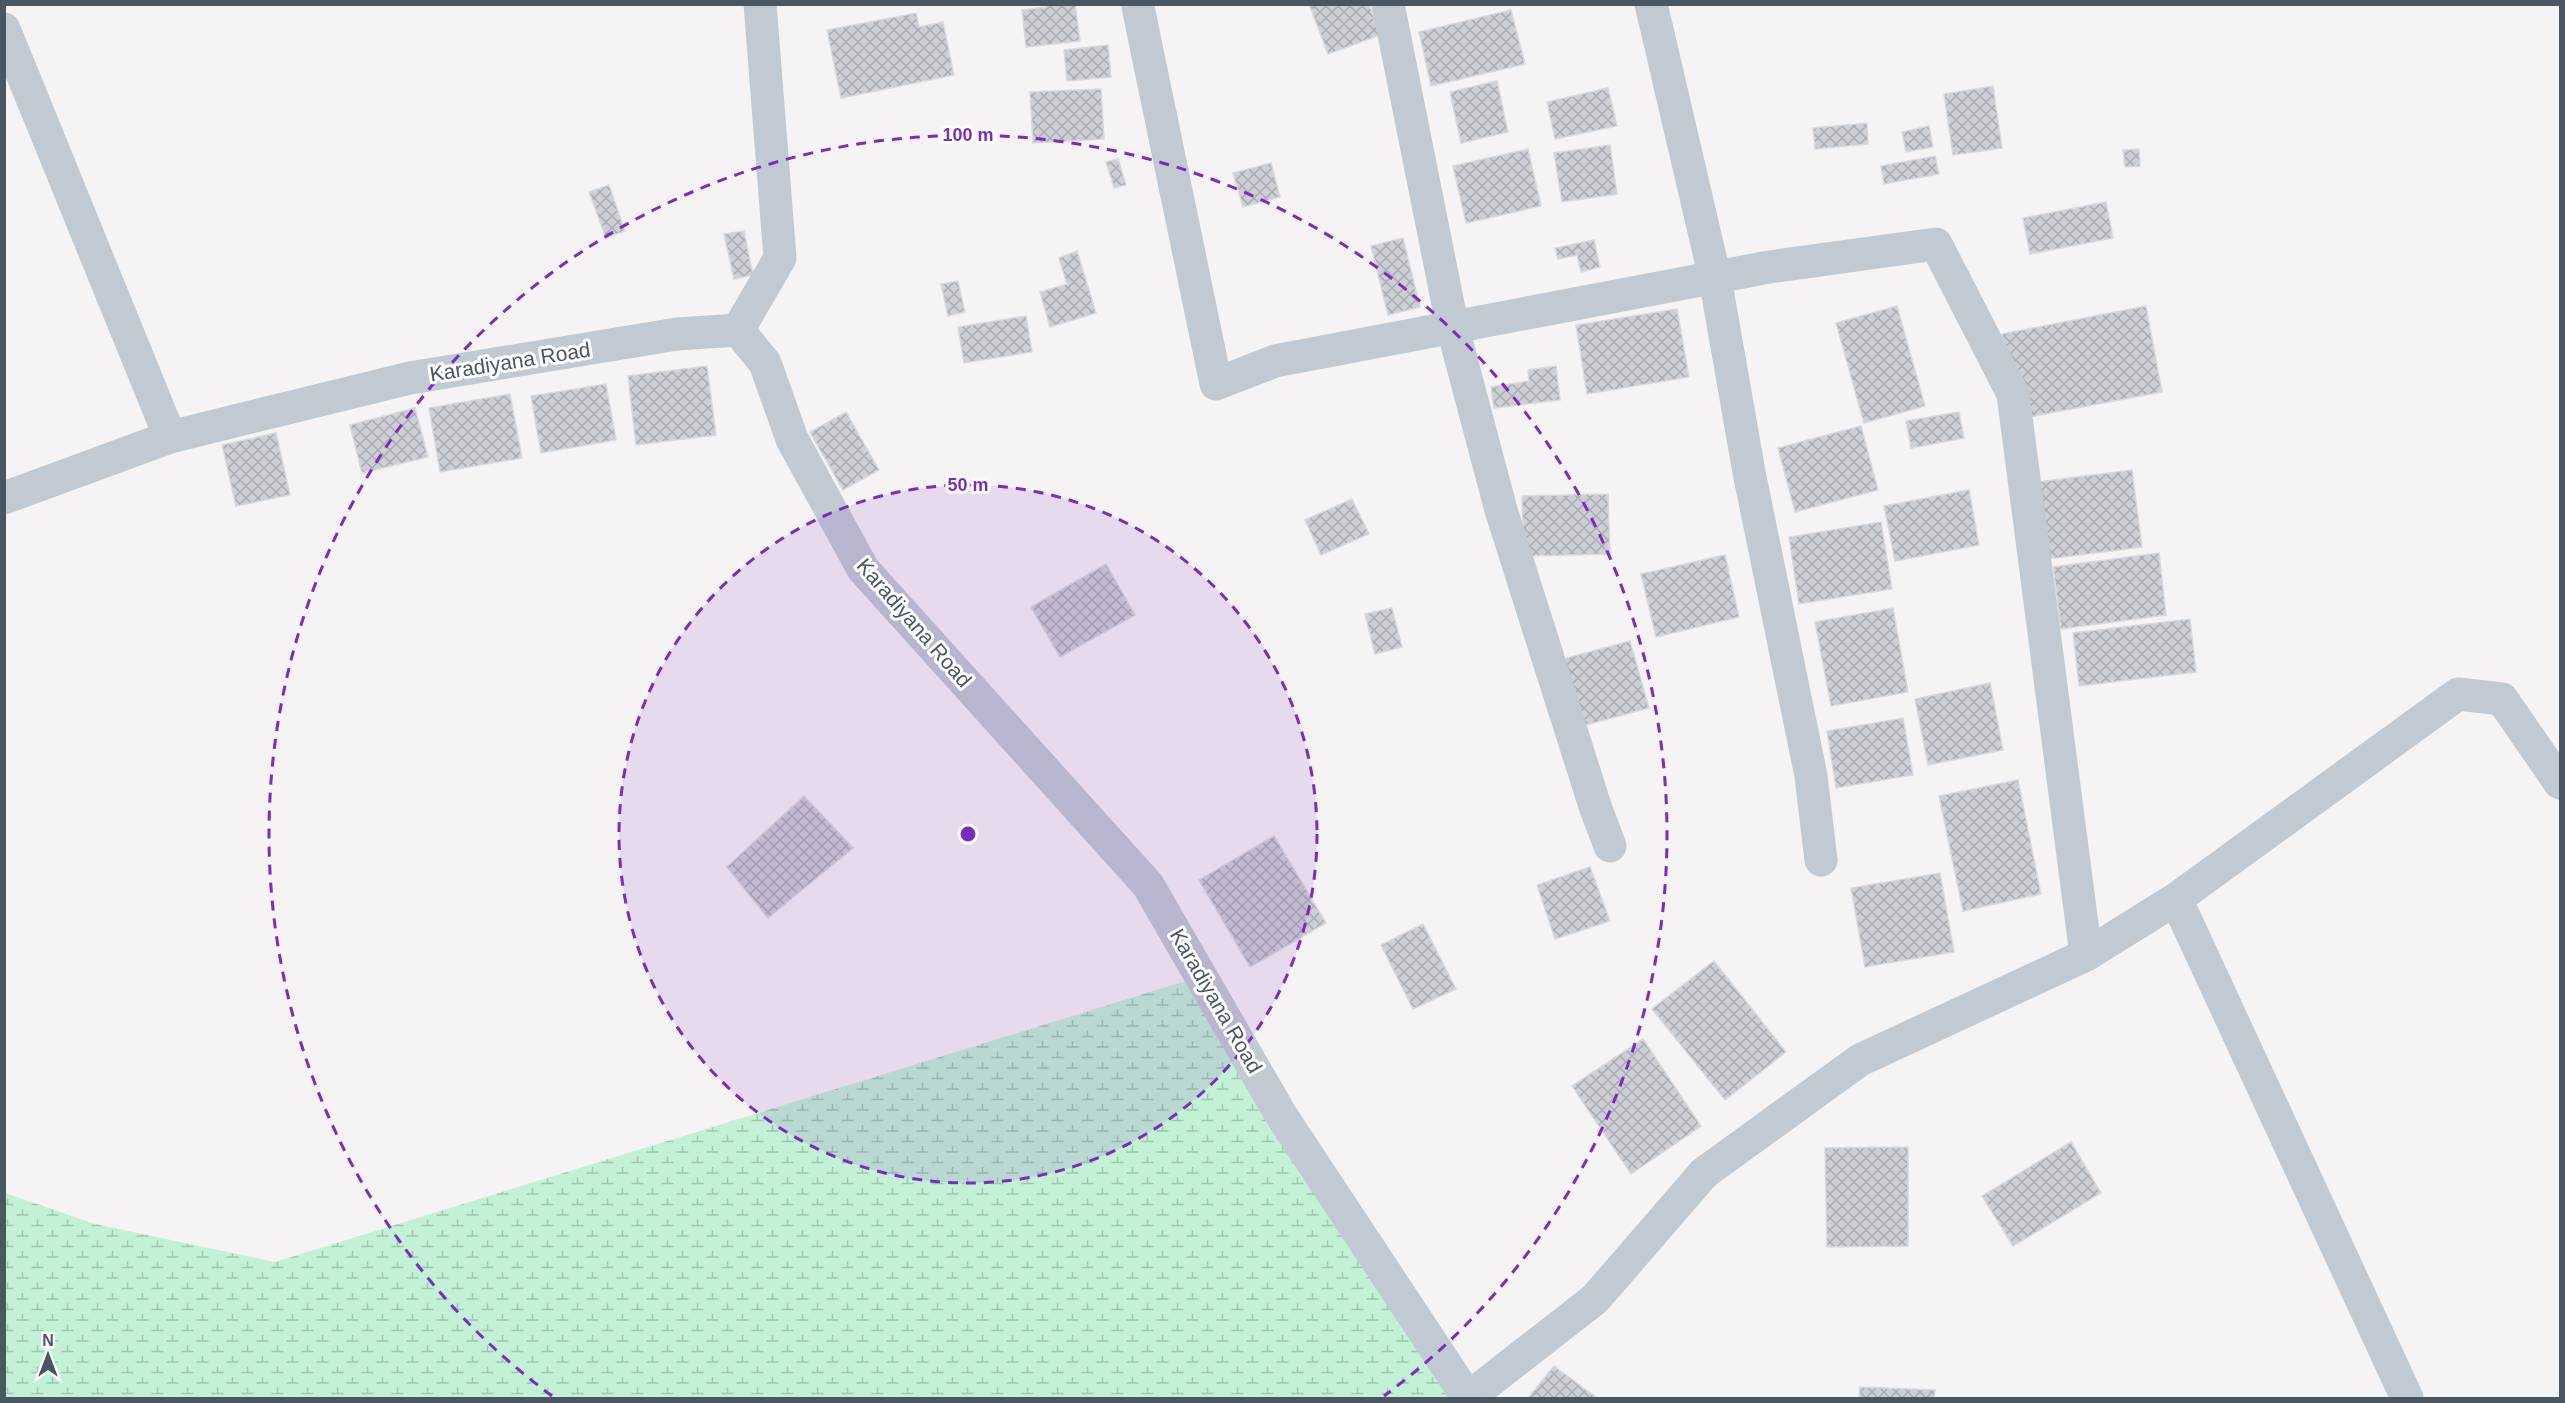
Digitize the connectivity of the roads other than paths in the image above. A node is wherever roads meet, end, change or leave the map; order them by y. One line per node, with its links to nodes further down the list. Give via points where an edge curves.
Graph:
1 (760, 4): 8 (street, via 780,258)
2 (1388, 4): 7 (street)
3 (1651, 4): 6 (street)
4 (1138, 7): 7 (street, via 1216,384 1275,361)
5 (4, 29): 9 (street)
6 (1714, 278): 7 (street); 13 (street, via 1811,776); 15 (street, via 1936,244 2013,394)
7 (1453, 329): 12 (street, via 1501,510)
8 (738, 330): 9 (street, Karadiyana Road, via 677,334 410,378); 16 (street, Karadiyana Road, via 765,363 792,439 863,569 1148,885 1281,1115)
9 (170, 437): 10 (street, Karadiyana Road)
10 (4, 498)
11 (2560, 783): 14 (street, via 2502,699 2458,694)
12 (1610, 846)
13 (1821, 860)
14 (2176, 899): 15 (street); 17 (street)
15 (2086, 955): 16 (street, via 1860,1060 1704,1173 1595,1299)
16 (1468, 1398)
17 (2407, 1398)

